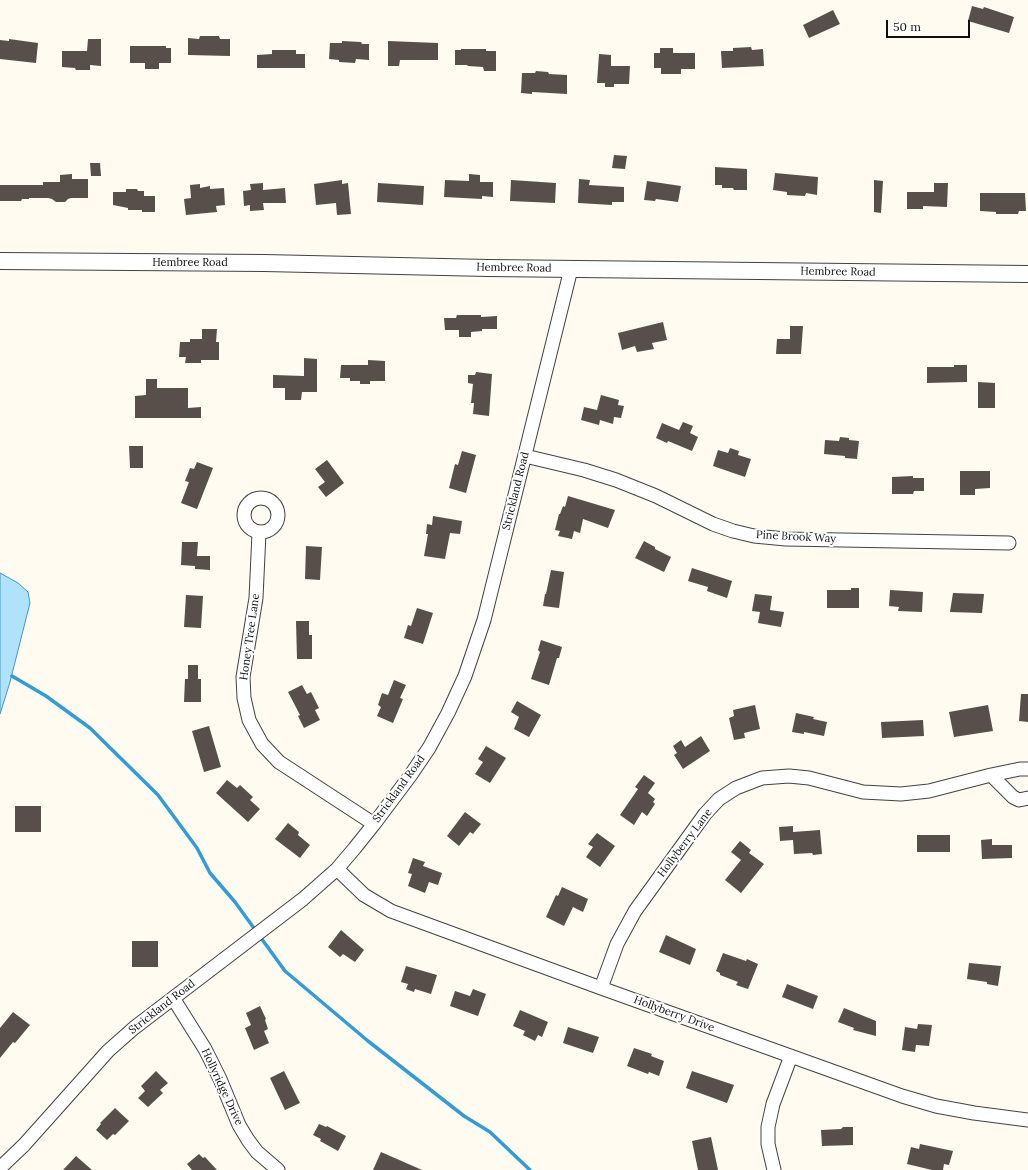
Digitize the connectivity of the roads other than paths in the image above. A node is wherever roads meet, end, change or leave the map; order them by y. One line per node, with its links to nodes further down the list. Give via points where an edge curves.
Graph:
1 (0, 261): 2 (street, Hembree Road)
2 (571, 269): 3 (street, Hembree Road); 4 (street, Strickland Road)
3 (1028, 274)
4 (525, 456): 6 (street, Pine Brook Way, via 616,480 713,524 754,536 786,539); 10 (street, Strickland Road, via 484,620 465,676 429,748)
5 (259, 533): 10 (street, Honey Tree Lane, via 256,598 243,677 244,698 250,720 262,744 279,762)
6 (1009, 543)
7 (1028, 769): 8 (street, Hollyberry Lane)
8 (991, 775): 9 (street, via 1013,797 1019,800); 12 (street, Hollyberry Lane, via 929,791 901,794 863,792 809,778 789,776 762,778 736,788 719,799 705,814 635,911 617,944)
9 (1028, 798)
10 (374, 824): 11 (street, Strickland Road)
11 (337, 869): 12 (street, Hollyberry Drive, via 364,895 391,911); 13 (street, Strickland Road, via 304,900)
12 (601, 988): 14 (street, Hollyberry Drive)
13 (173, 998): 16 (street, Strickland Road, via 108,1051 24,1145); 17 (street, Hollyridge Drive, via 205,1049 248,1140 257,1152)
14 (791, 1056): 15 (street, Hollyberry Drive, via 929,1104); 18 (street, via 772,1104 768,1127 768,1144)
15 (1028, 1120)
16 (0, 1168)
17 (278, 1170)
18 (774, 1170)

